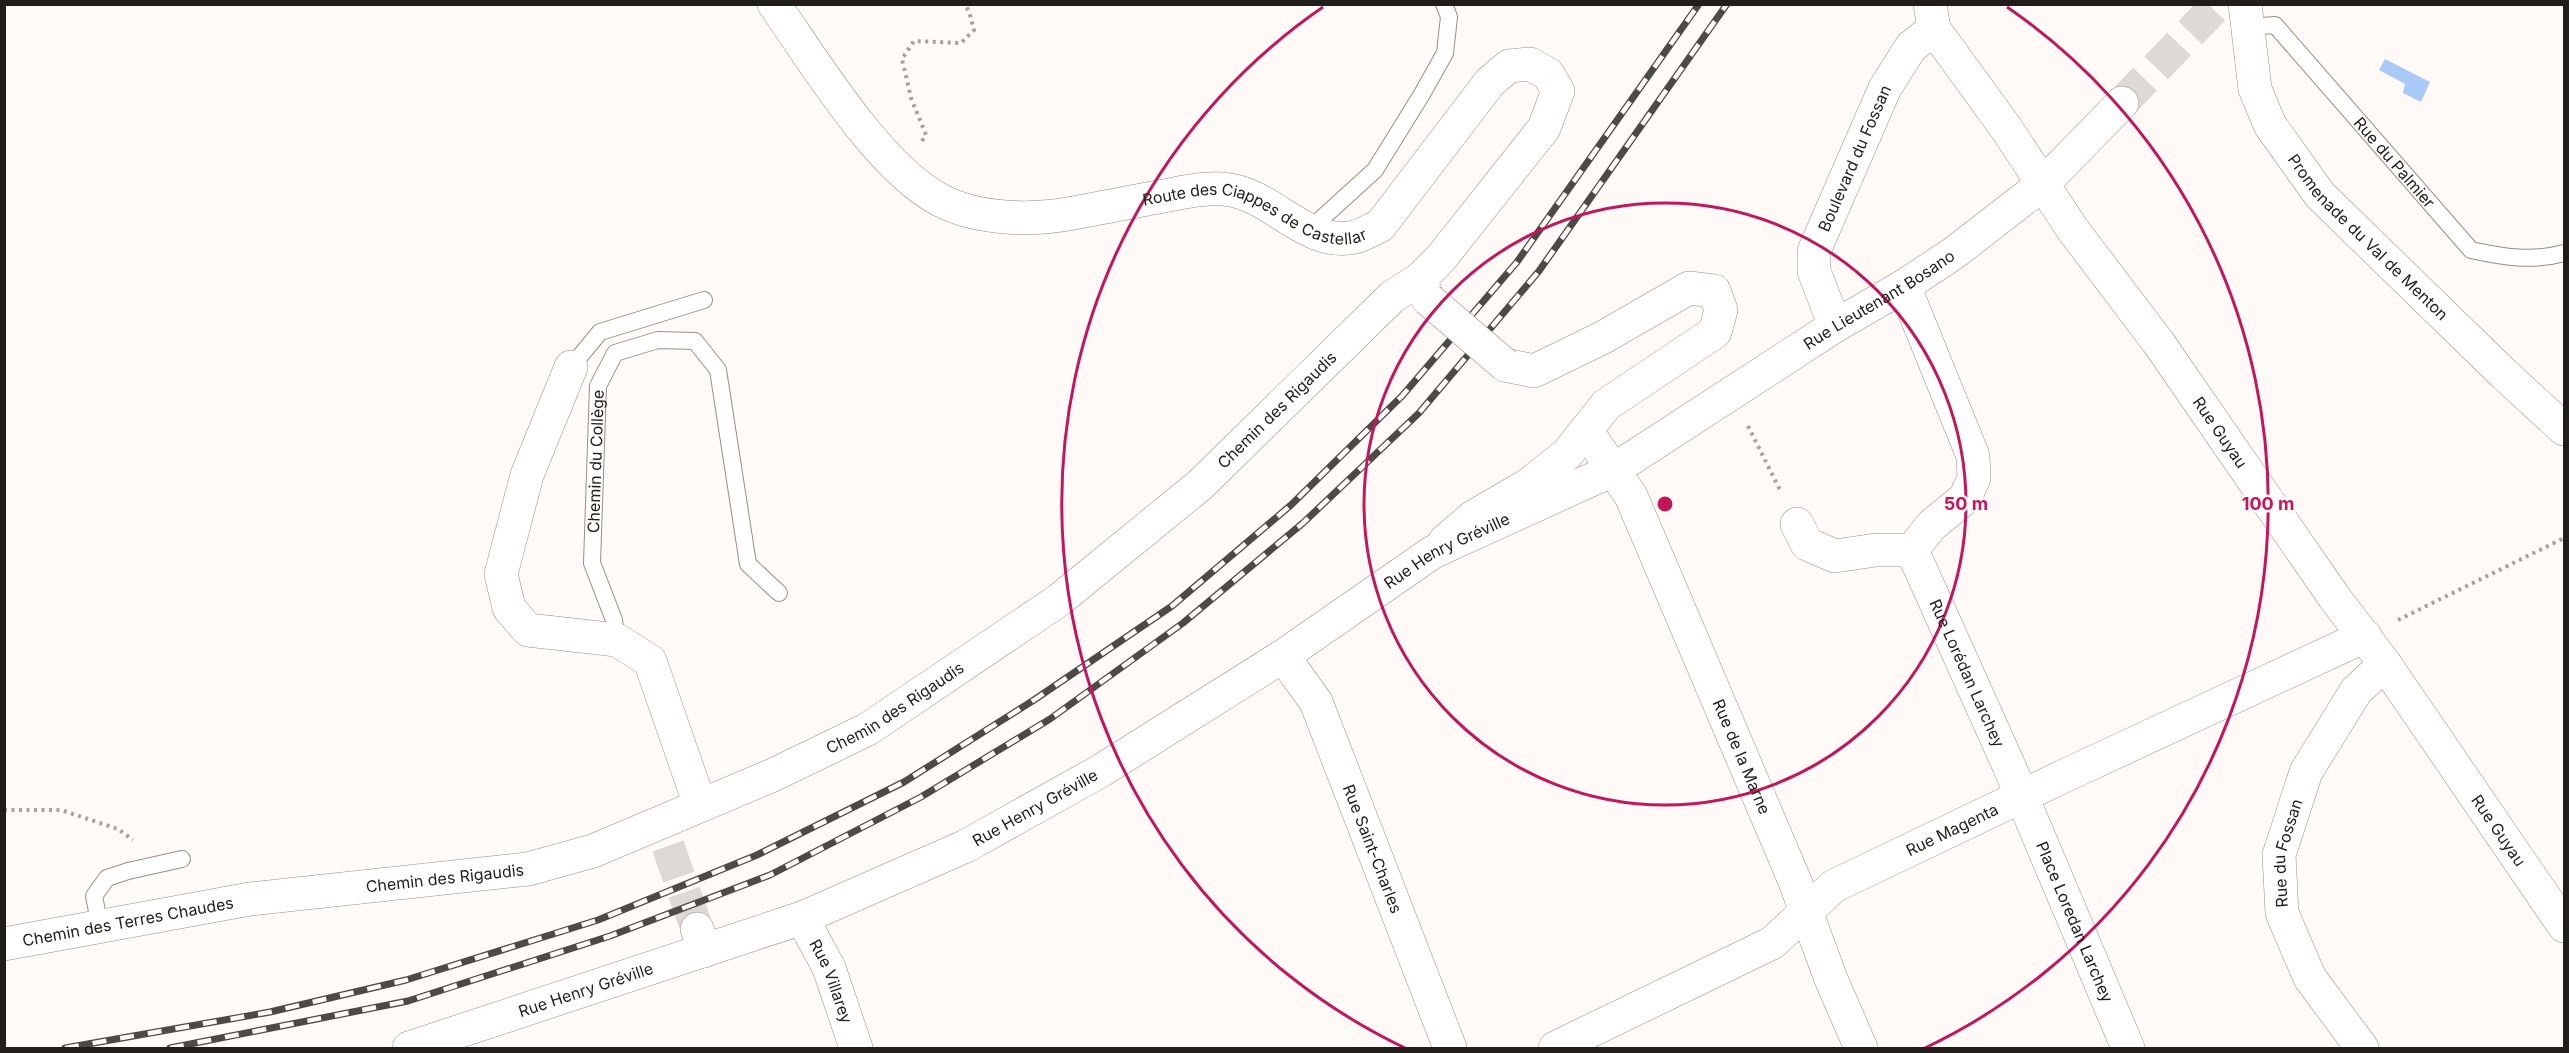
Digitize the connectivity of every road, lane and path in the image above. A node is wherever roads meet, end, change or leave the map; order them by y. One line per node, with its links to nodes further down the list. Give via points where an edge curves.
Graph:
1 (774, 4): 9 (street, Route des Ciappes de Castellar, via 843,102 898,170 941,200 990,216 1046,218 1202,189 1231,190)
2 (964, 4): 7 (path, via 974,30 961,43 914,41 902,59 911,98 926,135)
3 (1444, 4): 9 (lane, via 1449,17 1444,53 1422,94 1375,170)
4 (2246, 16): 10 (lane, Rue du Palmier, via 2275,25 2471,250 2516,259); 17 (street, Promenade du Val de Menton, via 2255,89 2270,125 2320,195)
5 (1932, 17): 8 (street, Rue Guyau); 14 (street, Boulevard du Fossan, via 1885,87 1814,251 1815,271)
6 (2122, 103): 8 (street, Rue Lieutenant Bosano)
7 (916, 149)
8 (2043, 184): 11 (street, Rue Lieutenant Bosano); 25 (street, Rue Guyau)
9 (1309, 230): 12 (street, Route des Ciappes de Castellar, via 1330,238 1355,237 1380,226 1490,81 1509,66 1530,64 1548,74 1558,91 1544,128 1441,258)
10 (2565, 254)
11 (1904, 286): 14 (street, Rue Lieutenant Bosano); 22 (street, via 1973,456 1974,478 1965,498 1932,525)
12 (1424, 289): 18 (street, bridge, via 1505,365 1534,371 1602,338 1689,288 1714,291 1720,310 1715,332 1606,405); 30 (street, Chemin des Rigaudis, via 1392,297 1200,485 1059,600 868,729)
13 (704, 300): 15 (lane, via 600,332)
14 (1835, 326): 16 (street, Rue Lieutenant Bosano)
15 (571, 368): 26 (street, via 527,475 501,574 509,608 528,630)
16 (1731, 394): 19 (street, Rue Lieutenant Bosano); 20 (path)
17 (2565, 429)
18 (1586, 430): 19 (street); 23 (street, via 1567,454 1528,485 1473,517)
19 (1615, 469): 23 (street, Rue Henry Gréville); 34 (street, Rue de la Marne, via 1631,496)
20 (1797, 524): 22 (street, via 1807,544 1835,556)
21 (2565, 538): 25 (path)
22 (1912, 550): 29 (street, Rue Lorédan Larchey)
23 (1433, 552): 27 (street, Rue Henry Gréville)
24 (779, 593): 26 (lane, Chemin du Collège, via 748,564 718,370 694,341 658,340 615,353 598,386 592,563 614,620)
25 (2364, 636): 28 (street, Rue Guyau); 29 (street, Rue Magenta)
26 (617, 640): 30 (street, via 650,661)
27 (1283, 656): 35 (street, Rue Henry Gréville, via 1102,770 966,846); 41 (street, Rue Saint-Charles, via 1316,702)
28 (2385, 664): 36 (street, Rue Guyau); 45 (street, Rue du Fossan, via 2356,691 2306,772 2279,855 2282,913 2310,978)
29 (2021, 797): 34 (street, Rue Magenta, via 1834,886); 44 (street, Place Loredan Larchey)
30 (700, 805): 33 (street, Chemin des Rigaudis, via 596,861)
31 (4, 810): 32 (path, via 61,810 118,829 132,840 168,841)
32 (182, 860): 37 (lane, via 107,878 94,896)
33 (250, 899): 37 (street, Chemin des Terres Chaudes)
34 (1806, 913): 42 (street, Rue Magenta, via 1772,943); 43 (street, Rue de la Marne)
35 (802, 918): 39 (street, Rue Henry Gréville, via 700,940); 40 (street, Rue Villarey, via 829,968)
36 (2565, 926)
37 (100, 927): 38 (street, Chemin des Terres Chaudes)
38 (4, 944)
39 (409, 1048)
40 (855, 1048)
41 (1450, 1048)
42 (1555, 1048)
43 (1861, 1048)
44 (2128, 1048)
45 (2362, 1048)

